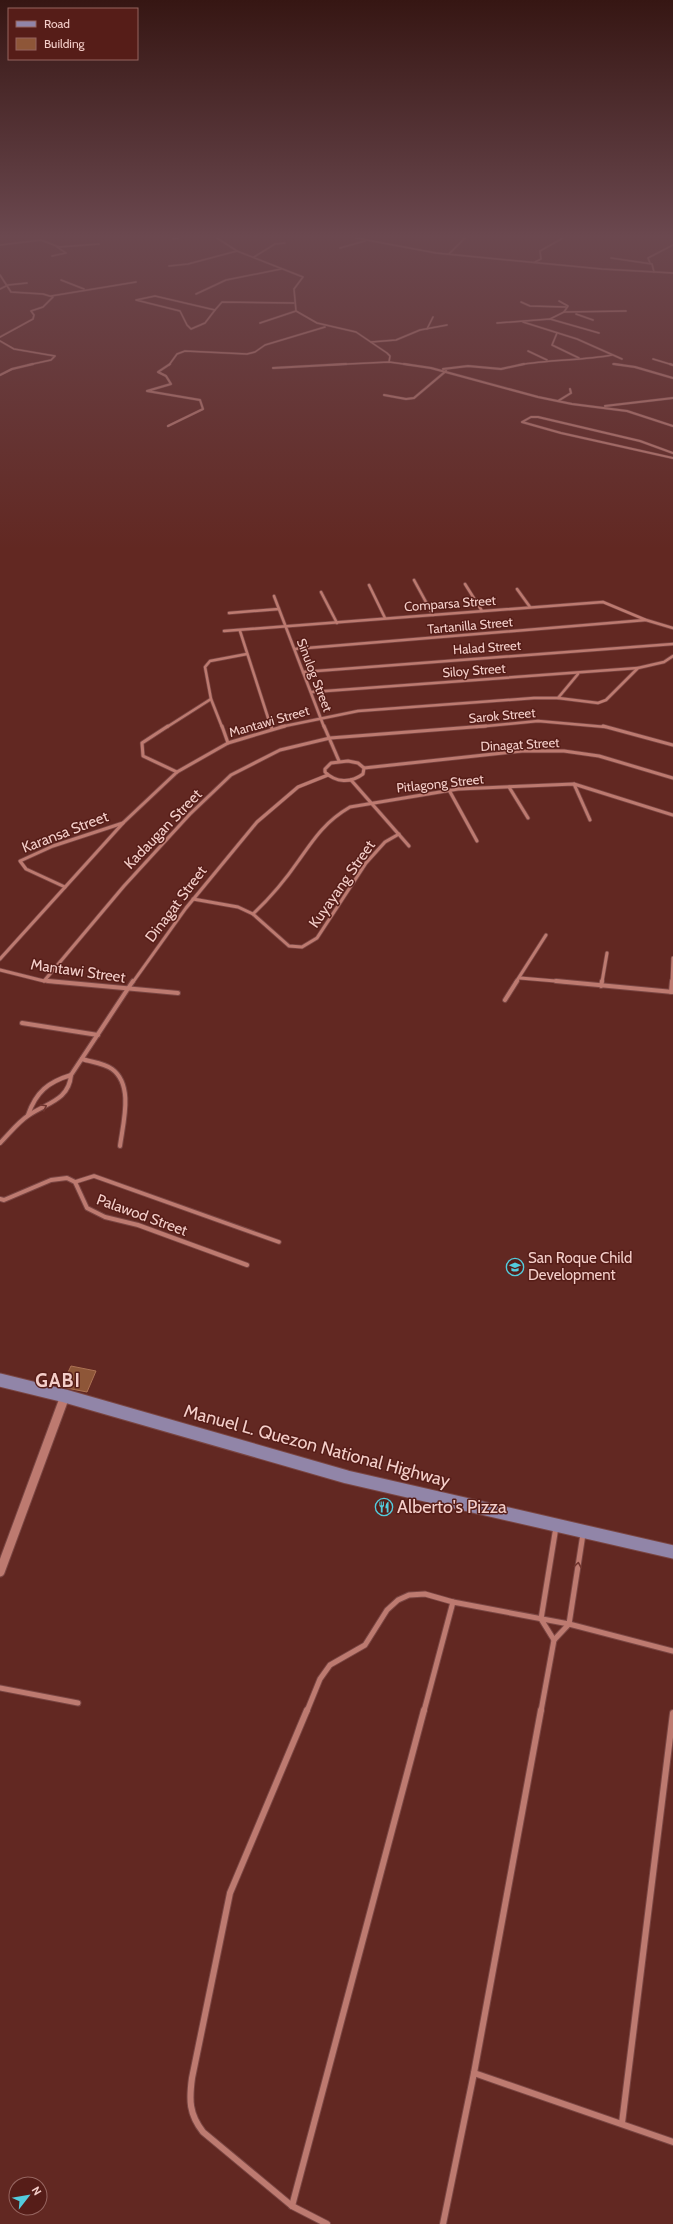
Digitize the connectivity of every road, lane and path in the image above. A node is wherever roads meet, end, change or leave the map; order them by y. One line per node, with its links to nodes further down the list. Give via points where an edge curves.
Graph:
1 (1, 342): 18 (street, via 14,349 55,356 51,360 12,369)
2 (276, 342): 26 (street, via 247,354 185,351 177,354 172,363 158,372 166,376 172,384 147,391 200,400 203,409)
3 (369, 342): 12 (street, via 383,348 390,356)
4 (553, 342): 8 (street, via 552,345)
5 (583, 342): 7 (street)
6 (528, 351): 11 (street)
7 (612, 355): 8 (street); 9 (street)
8 (579, 358): 11 (street)
9 (622, 359)
10 (653, 359): 14 (street)
11 (550, 361): 16 (street, via 500,369 468,366)
12 (389, 362): 15 (street); 16 (street)
13 (613, 364): 19 (street, via 635,367)
14 (673, 365)
15 (274, 368)
16 (440, 370): 17 (street)
17 (446, 371): 21 (street, via 434,379 416,398); 23 (street)
18 (0, 375)
19 (673, 378)
20 (570, 389): 23 (street, via 571,393)
21 (384, 395)
22 (673, 398): 24 (street)
23 (558, 401): 24 (street)
24 (600, 407): 25 (street, via 627,411)
25 (672, 425)
26 (168, 426)
27 (673, 453): 28 (street, via 640,441 538,417 531,417 522,422)
28 (673, 458)
29 (414, 580): 39 (street)
30 (465, 584): 37 (street)
31 (369, 585): 40 (street)
32 (517, 589): 35 (street)
33 (321, 592): 42 (street)
34 (274, 596): 36 (street, Sinulog Street)
35 (530, 607): 37 (street, Comparsa Street); 41 (street, Comparsa Street, via 603,602)
36 (279, 609): 38 (street); 43 (street, Sinulog Street)
37 (482, 611): 39 (street, Comparsa Street)
38 (229, 613)
39 (433, 614): 40 (street, Comparsa Street)
40 (385, 618): 42 (street, Comparsa Street)
41 (646, 620): 44 (street, Comparsa Street); 48 (street, Tartanilla Street)
42 (337, 622): 43 (street, Comparsa Street)
43 (285, 626): 46 (street, Comparsa Street); 48 (street, Sinulog Street)
44 (673, 628)
45 (224, 631): 46 (street, Comparsa Street)
46 (240, 631): 49 (street)
47 (673, 644): 52 (street, Halad Street)
48 (295, 650): 52 (street, Sinulog Street)
49 (247, 654): 55 (street, via 210,661 205,667); 58 (street)
50 (673, 656): 51 (street, Siloy Street, via 664,662)
51 (638, 668): 53 (street, Siloy Street); 56 (street, Mantawi Street, via 602,702 586,703)
52 (303, 672): 54 (street, Sinulog Street)
53 (578, 674): 54 (street, Siloy Street); 56 (street)
54 (312, 692): 57 (street, Sinulog Street)
55 (211, 698): 60 (street); 64 (street, via 142,744 143,756)
56 (558, 698): 57 (street, Mantawi Street, via 500,699 398,707)
57 (320, 717): 58 (street, Mantawi Street); 59 (street, Sinulog Street)
58 (272, 729): 60 (street, Mantawi Street)
59 (330, 738): 61 (street, Sarok Street, via 538,721 598,725); 62 (street, Sinulog Street); 88 (street, Kadaugan Street, via 280,750 231,775 172,833)
60 (228, 743): 64 (street, Mantawi Street)
61 (673, 745)
62 (339, 761): 63 (street, via 353,762); 65 (street, via 328,766 325,772)
63 (364, 768): 66 (street, Dinagat Street, via 522,751 564,751 599,756); 67 (street, via 363,774)
64 (177, 772): 75 (street, Mantawi Street)
65 (328, 775): 67 (street, via 338,780); 80 (street, Dinagat Street, via 298,787 257,822)
66 (673, 778)
67 (351, 780): 71 (street)
68 (574, 784): 69 (street, Pitlagong Street); 72 (street, Pitlagong Street); 74 (street)
69 (509, 787): 70 (street, Pitlagong Street); 73 (street)
70 (449, 790): 71 (street, Pitlagong Street); 77 (street)
71 (372, 802): 76 (street); 81 (street, Pitlagong Street, via 336,815 312,839 267,901)
72 (673, 815)
73 (528, 818)
74 (590, 820)
75 (124, 822): 79 (street, Mantawi Street); 79 (street, Karansa Street, via 53,846 20,861 26,870)
76 (399, 834): 78 (street); 81 (street, Kuyayang Street, via 385,842 366,863 317,938 302,947 289,946)
77 (476, 841)
78 (410, 846)
79 (65, 887): 85 (street, Mantawi Street)
80 (193, 899): 81 (street, via 238,907); 90 (street, Dinagat Street)
81 (253, 914)
82 (546, 935): 87 (street)
83 (606, 953): 89 (street)
84 (673, 958): 91 (street)
85 (0, 959)
86 (0, 970): 88 (street, Mantawi Street)
87 (520, 978): 89 (street); 93 (street)
88 (44, 981): 90 (street, Mantawi Street)
89 (601, 986): 91 (street)
90 (127, 990): 92 (street, Mantawi Street); 95 (street, Dinagat Street)
91 (672, 992)
92 (178, 993)
93 (505, 1000)
94 (22, 1023): 95 (street)
95 (98, 1035): 96 (street, Dinagat Street)
96 (82, 1059): 97 (street, Dinagat Street); 100 (street, via 111,1068 120,1076 124,1087)
97 (71, 1075): 98 (street, Dinagat Street, one-way to 97, via 64,1094 70,1086); 98 (street, Dinagat Street, via 55,1080 42,1089 32,1100)
98 (28, 1115): 99 (street, Dinagat Street)
99 (0, 1144)
100 (120, 1146)
101 (75, 1182): 102 (street, via 67,1178 52,1180 12,1197); 103 (street, via 94,1176); 104 (street, Palawod Street, via 87,1208 99,1214)
102 (0, 1199)
103 (279, 1242)
104 (247, 1265)
105 (0, 1380): 106 (main road, Manuel L. Quezon National Highway)
106 (65, 1396): 107 (main road, Manuel L. Quezon National Highway, via 346,1477); 110 (street)
107 (557, 1524): 108 (main road, Manuel L. Quezon National Highway); 112 (street)
108 (583, 1530): 109 (main road, Manuel L. Quezon National Highway); 113 (street, one-way to 108)
109 (673, 1552)
110 (0, 1572)
111 (453, 1602): 112 (street); 122 (street); 122 (street, via 425,1594 409,1595 398,1600 387,1610 366,1645 330,1665 320,1679 230,1892 189,2104 192,2118 203,2132)
112 (541, 1619): 113 (street); 114 (street)
113 (569, 1624): 114 (street); 115 (street)
114 (554, 1640): 119 (street)
115 (673, 1651)
116 (0, 1688): 117 (street)
117 (78, 1703)
118 (673, 1713): 120 (street)
119 (474, 2073): 120 (street); 124 (street)
120 (622, 2123): 121 (street)
121 (673, 2142)
122 (292, 2206): 123 (street)
123 (327, 2224)
124 (443, 2224)

